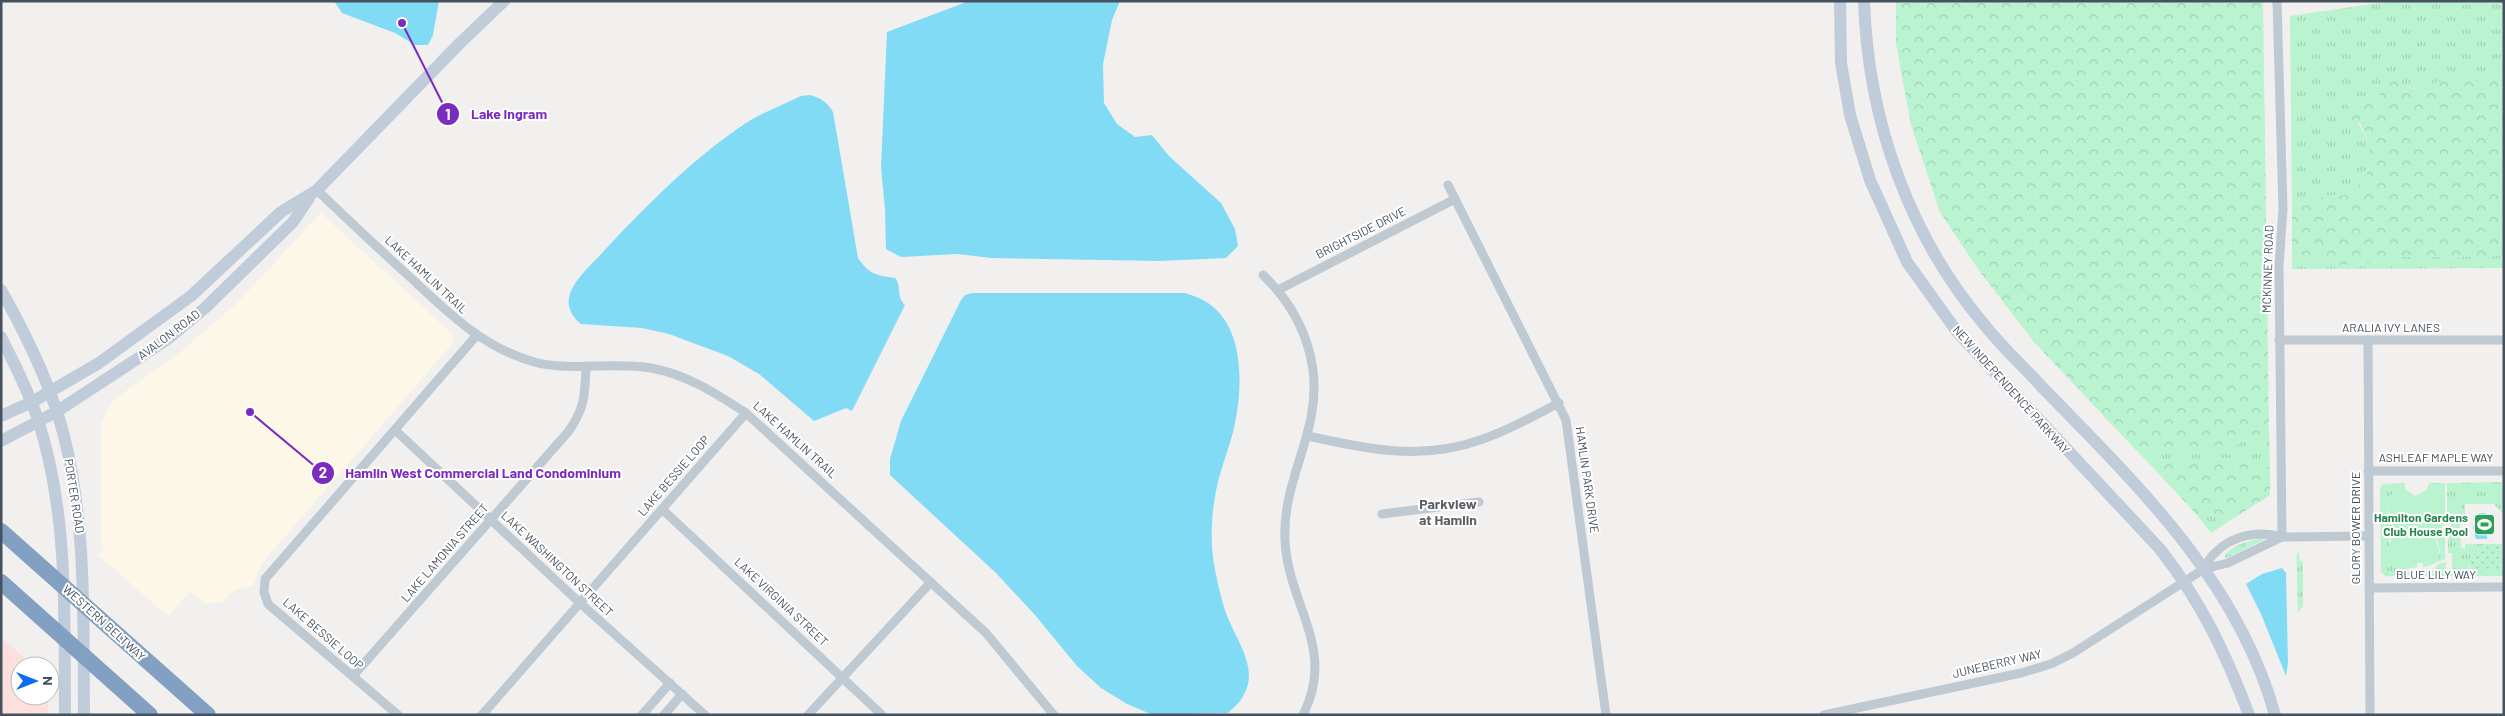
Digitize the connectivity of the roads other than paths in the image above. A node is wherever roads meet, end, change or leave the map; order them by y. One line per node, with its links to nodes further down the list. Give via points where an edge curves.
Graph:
1 (504, 1): 6 (main road, AVALON ROAD)
2 (1840, 1): 39 (main road, NEW INDEPENDENCE PARKWAY, via 1841,63 1850,115 1870,180 1907,262 1958,334 2160,550)
3 (1864, 1): 36 (main road, NEW INDEPENDENCE PARKWAY, via 1873,93 1893,163 1919,229 1955,288 1987,329 2133,480 2173,526)
4 (2277, 1): 13 (street, MCKINNEY ROAD, via 2283,209)
5 (1448, 185): 7 (street, HAMLIN PARK DRIVE)
6 (313, 193): 11 (street, LAKE HAMLIN TRAIL); 17 (main road, AVALON ROAD, via 281,212 191,296 99,363); 20 (main road, AVALON ROAD, via 293,222 193,318 169,338)
7 (1456, 200): 10 (street, BRIGHTSIDE DRIVE); 19 (street, HAMLIN PARK DRIVE)
8 (1263, 275): 10 (street)
9 (1, 290): 17 (main road, PORTER ROAD, via 20,324)
10 (1278, 290): 25 (street, via 1300,327 1312,364 1314,395)
11 (477, 335): 16 (street, LAKE HAMLIN TRAIL, via 503,351 536,362 565,367); 24 (street, LAKE BESSIE LOOP)
12 (1, 337): 18 (main road, PORTER ROAD)
13 (2279, 340): 14 (street, ARALIA IVY LANES); 35 (street, MCKINNEY ROAD)
14 (2368, 340): 15 (street, ARALIA IVY LANES); 27 (street, GLORY BOWER DRIVE)
15 (2504, 340)
16 (586, 366): 21 (street, LAKE HAMLIN TRAIL, via 651,368 705,387); 32 (street, LAKE LAMONIA STREET, via 585,394 579,417)
17 (49, 392): 18 (main road, AVALON ROAD); 20 (main road, PORTER ROAD)
18 (32, 402): 22 (main road, AVALON ROAD); 23 (main road, PORTER ROAD)
19 (1559, 403): 25 (street, via 1482,440 1439,450 1378,451); 60 (street, HAMLIN PARK DRIVE, via 1570,439)
20 (56, 412): 23 (main road, AVALON ROAD); 48 (main road, PORTER ROAD, via 72,476 81,541)
21 (746, 413): 30 (street, LAKE BESSIE LOOP); 38 (street, LAKE HAMLIN TRAIL)
22 (1, 416)
23 (39, 422): 26 (main road, AVALON ROAD); 47 (main road, PORTER ROAD, via 59,514)
24 (395, 430): 32 (street, LAKE WASHINGTON STREET); 43 (street, LAKE BESSIE LOOP, via 265,579 264,592 268,604)
25 (1308, 436): 59 (street, via 1290,486 1285,532 1290,576 1315,653 1314,684)
26 (1, 442)
27 (2368, 470): 28 (street, ASHLEAF MAPLE WAY); 34 (street, GLORY BOWER DRIVE)
28 (2504, 471)
29 (1479, 502): 31 (street)
30 (662, 508): 42 (street, LAKE BESSIE LOOP); 44 (street, LAKE VIRGINIA STREET)
31 (1382, 514)
32 (491, 520): 42 (street, LAKE WASHINGTON STREET); 43 (street, LAKE LAMONIA STREET)
33 (1, 531): 50 (highway, WESTERN BELTWAY)
34 (2369, 536): 35 (street); 40 (street, GLORY BOWER DRIVE)
35 (2282, 537): 36 (street, via 2228,563); 36 (street, via 2269,533 2243,537 2215,553)
36 (2204, 569): 39 (street, JUNEBERRY WAY); 63 (main road, NEW INDEPENDENCE PARKWAY, via 2233,612 2266,685)
37 (1, 582): 49 (highway)
38 (931, 582): 44 (street); 58 (street, LAKE HAMLIN TRAIL, via 986,634)
39 (2185, 582): 61 (street, JUNEBERRY WAY, via 2074,653 2051,664); 62 (main road, NEW INDEPENDENCE PARKWAY, via 2227,657)
40 (2369, 588): 41 (street, BLUE LILY WAY); 64 (street, GLORY BOWER DRIVE)
41 (2504, 588)
42 (580, 603): 45 (street, LAKE WASHINGTON STREET); 52 (street, LAKE BESSIE LOOP)
43 (353, 676): 51 (street, LAKE BESSIE LOOP)
44 (844, 677): 56 (street); 57 (street, LAKE VIRGINIA STREET)
45 (670, 684): 46 (street, LAKE WASHINGTON STREET); 53 (street)
46 (682, 694): 54 (street); 55 (street, LAKE WASHINGTON STREET)
47 (65, 715)
48 (84, 715)
49 (150, 715)
50 (208, 715)
51 (398, 715)
52 (482, 715)
53 (642, 715)
54 (664, 715)
55 (705, 715)
56 (808, 715)
57 (882, 715)
58 (1054, 715)
59 (1303, 715)
60 (1606, 715)
61 (1824, 715)
62 (2249, 715)
63 (2275, 715)
64 (2370, 715)

